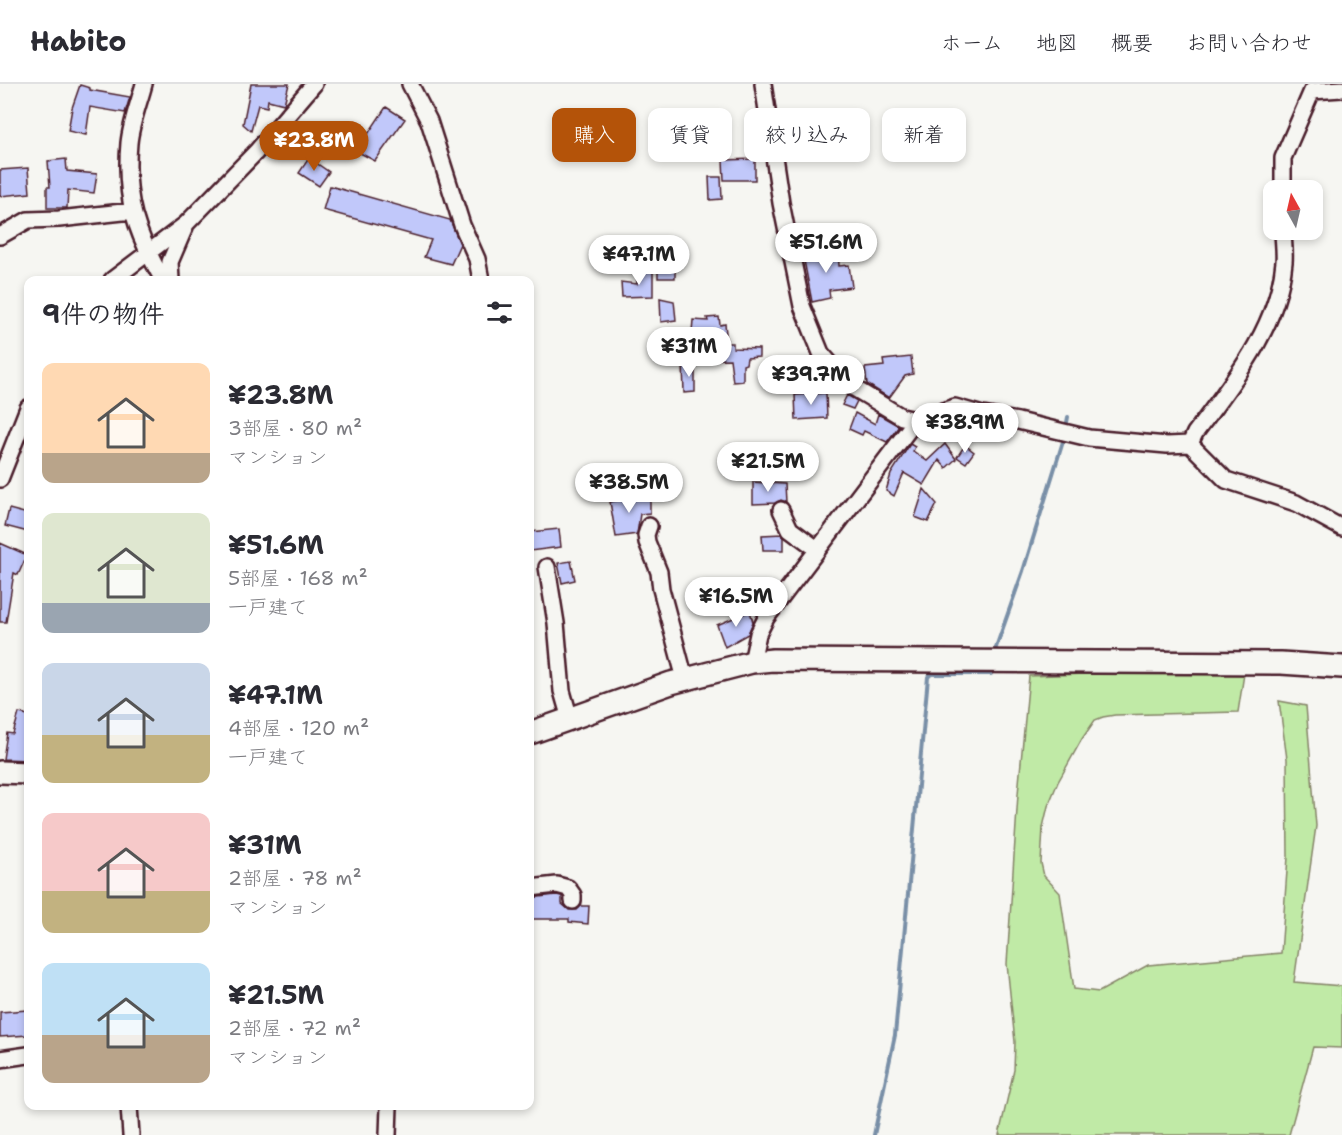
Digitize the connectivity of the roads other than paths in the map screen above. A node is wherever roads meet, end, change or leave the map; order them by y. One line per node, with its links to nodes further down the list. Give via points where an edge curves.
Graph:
1 (144, 84): 7 (street, via 129,142)
2 (314, 84): 8 (street, via 256,152)
3 (410, 84): 15 (street, via 429,121)
4 (763, 84): 17 (street, via 802,306 821,353 849,385 902,417)
5 (1342, 89): 6 (street, via 1312,91 1283,158)
6 (1283, 180)
7 (132, 210): 9 (street, via 28,220); 11 (street)
8 (186, 224): 11 (street); 14 (street, via 170,262)
9 (0, 236)
10 (1283, 240): 18 (street, via 1284,262 1277,297 1261,337)
11 (148, 254): 12 (street); 13 (street)
12 (118, 276)
13 (161, 276)
14 (171, 276)
15 (480, 276)
16 (24, 418): 19 (street)
17 (916, 420): 18 (street, via 956,406 1089,438); 23 (street)
18 (1190, 444): 22 (street, via 1226,480 1296,503)
19 (0, 479)
20 (781, 510): 23 (street, via 790,529)
21 (649, 526): 27 (street, via 647,542 659,573)
22 (1342, 528)
23 (817, 549): 25 (street, via 766,618)
24 (547, 567): 28 (street, via 562,692)
25 (752, 662): 26 (street, via 911,660); 27 (street)
26 (1342, 667)
27 (686, 679): 28 (street)
28 (570, 719): 29 (street)
29 (534, 732)
30 (0, 772): 31 (street)
31 (24, 773)
32 (534, 888): 33 (street, via 568,888)
33 (573, 901)
34 (24, 1056): 35 (street)
35 (0, 1059)
36 (129, 1110): 38 (street)
37 (386, 1110): 39 (street)
38 (131, 1135)
39 (388, 1135)

